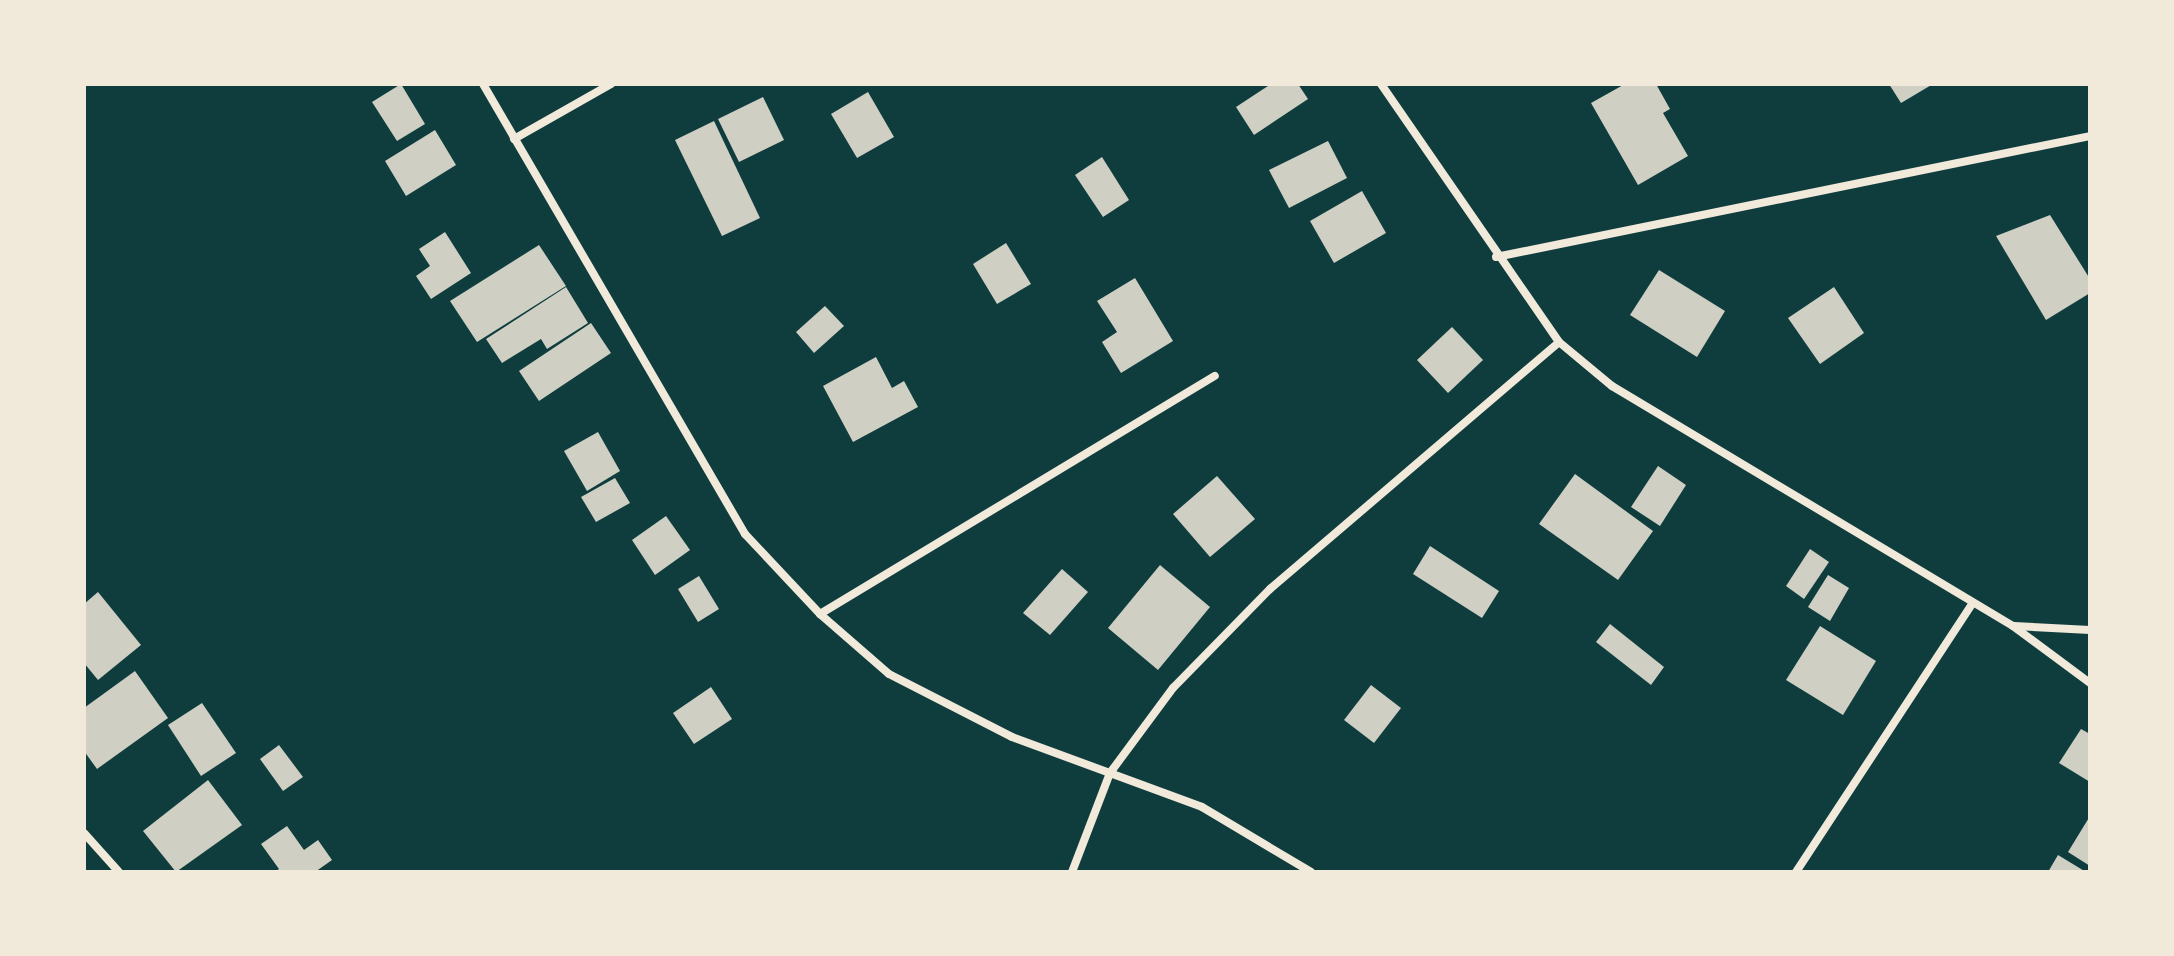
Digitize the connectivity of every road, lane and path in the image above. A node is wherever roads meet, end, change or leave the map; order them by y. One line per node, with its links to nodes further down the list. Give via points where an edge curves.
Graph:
1 (483, 84): 5 (street)
2 (611, 84): 5 (street)
3 (1381, 84): 6 (street)
4 (2090, 136): 6 (street)
5 (514, 139): 10 (street, via 745,534)
6 (1496, 257): 7 (street)
7 (1559, 342): 9 (street, via 1612,386); 14 (street, via 1270,589 1173,688)
8 (1215, 376): 10 (street)
9 (1973, 603): 11 (street); 19 (street)
10 (820, 614): 14 (street, via 889,674 1012,737)
11 (2013, 626): 12 (street); 13 (street)
12 (2090, 630)
13 (2090, 683)
14 (1110, 773): 17 (street); 18 (street, via 1202,807)
15 (84, 833): 16 (street)
16 (119, 872)
17 (1072, 872)
18 (1311, 872)
19 (1796, 872)

